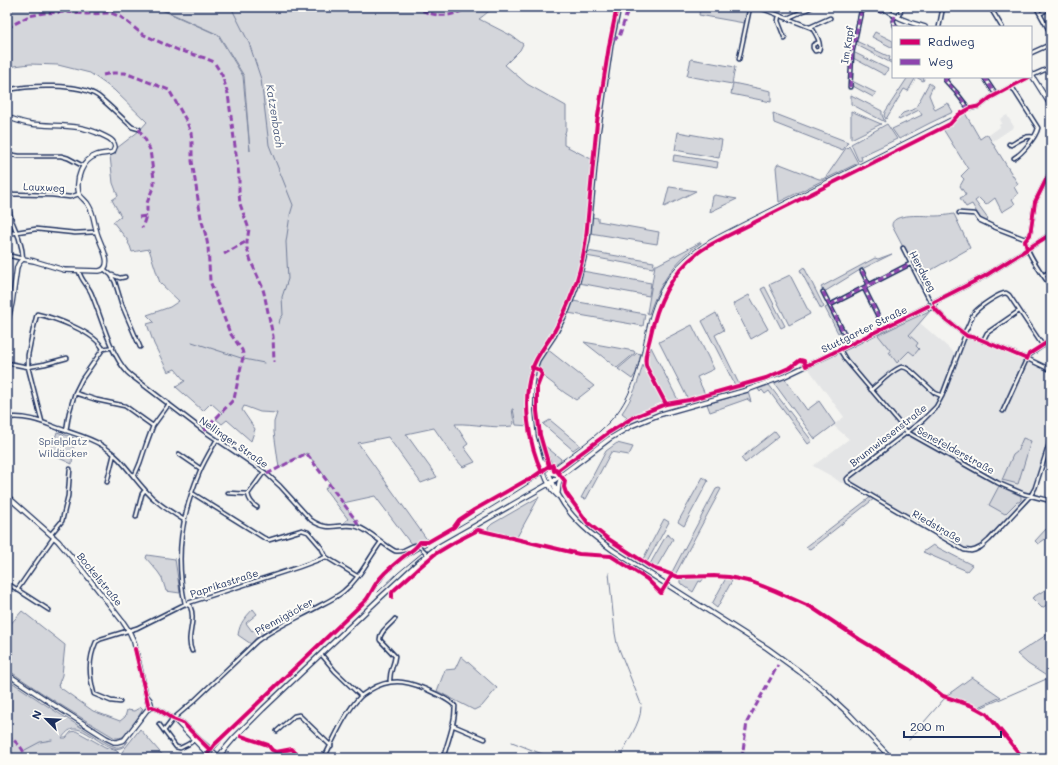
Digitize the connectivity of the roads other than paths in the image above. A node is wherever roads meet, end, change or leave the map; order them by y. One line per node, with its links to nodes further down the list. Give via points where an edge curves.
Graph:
1 (619, 7): 111 (main road, via 610,44 584,258 568,309 538,360 533,378 532,417 534,437)
2 (750, 7): 30 (street)
3 (758, 7): 14 (street)
4 (769, 7): 14 (street)
5 (812, 7): 18 (street)
6 (862, 7): 37 (street, Im Kapf, via 852,53)
7 (870, 7): 13 (street, via 881,11)
8 (902, 7): 17 (street)
9 (943, 7): 22 (street)
10 (990, 7): 23 (street)
11 (1036, 7): 15 (street)
12 (1051, 7): 15 (street)
13 (883, 8): 17 (main road)
14 (764, 10): 16 (street)
15 (1040, 14): 25 (street)
16 (780, 15): 18 (street); 26 (street, via 778,21)
17 (896, 17): 20 (street, via 893,21); 21 (main road)
18 (787, 18): 24 (street)
19 (830, 18): 24 (street)
20 (896, 26)
21 (921, 26)
22 (939, 26)
23 (1001, 26)
24 (810, 27): 27 (street)
25 (1051, 34)
26 (785, 39)
27 (819, 42)
28 (1051, 44): 29 (street)
29 (1032, 53)
30 (739, 59)
31 (1051, 67): 32 (street)
32 (1032, 76)
33 (946, 78): 40 (street, via 945,80 969,109)
34 (985, 78): 40 (street)
35 (1028, 78): 38 (street)
36 (1032, 78): 41 (main road)
37 (850, 87)
38 (1012, 87): 40 (street); 44 (street, via 1038,127)
39 (7, 90): 43 (street, via 41,86 81,89 98,96 132,127)
40 (996, 95)
41 (1051, 106)
42 (7, 117): 48 (main road, via 30,124 66,125 86,129 113,141 116,147 113,152 99,154)
43 (138, 129)
44 (1034, 137): 45 (street, via 1025,137); 47 (street)
45 (1009, 144)
46 (7, 154): 48 (street, via 61,156)
47 (1014, 158)
48 (83, 166): 51 (main road, via 78,178)
49 (1051, 170): 57 (street, via 1035,202 1030,235)
50 (7, 194): 51 (street, Lauxweg, via 70,197); 54 (street, via 9,210)
51 (79, 194): 55 (main road, via 89,204)
52 (959, 213): 57 (street, via 975,214 979,220)
53 (7, 232): 54 (street)
54 (17, 232): 55 (street, via 36,229 75,233); 61 (street)
55 (96, 232): 63 (main road, via 107,259)
56 (1051, 234): 59 (main road)
57 (1025, 239): 59 (street)
58 (903, 248): 62 (street, Herdweg)
59 (1027, 249): 68 (street); 75 (main road, via 978,280)
60 (7, 255): 61 (street)
61 (23, 259): 64 (main road, via 64,270); 81 (main road, via 17,267)
62 (910, 264): 70 (street); 74 (street, Herdweg)
63 (104, 269): 64 (main road); 67 (street)
64 (79, 270): 88 (street, Nellinger Straße, via 81,278 92,294)
65 (1051, 270): 68 (street)
66 (862, 271): 70 (street)
67 (111, 274): 69 (street, via 120,278); 89 (street)
68 (1044, 275): 71 (street)
69 (125, 277)
70 (869, 285): 72 (street)
71 (1051, 287)
72 (864, 288): 76 (street); 80 (street)
73 (823, 292): 76 (street)
74 (930, 301): 75 (main road); 77 (main road)
75 (934, 302): 78 (main road)
76 (830, 305): 86 (street)
77 (928, 306): 78 (main road); 86 (main road, Stuttgarter Straße)
78 (933, 308): 82 (street, via 945,320)
79 (1019, 311): 82 (street, via 1004,292 975,312); 85 (street, via 987,333); 87 (street)
80 (879, 318)
81 (7, 324)
82 (964, 332): 83 (street)
83 (967, 336): 85 (street); 99 (street, Brunnwiesenstraße)
84 (1051, 340): 87 (street)
85 (983, 341): 93 (street)
86 (850, 345): 91 (main road, Stuttgarter Straße)
87 (1043, 346): 93 (street)
88 (113, 347): 90 (street); 100 (street, Nellinger Straße, via 127,372)
89 (140, 347)
90 (103, 349): 95 (street, via 91,335 69,324 37,314 28,355); 98 (street)
91 (840, 350): 97 (street, Senefelderstraße); 116 (main road, Stuttgarter Straße, via 767,383 664,413 637,424 609,439)
92 (67, 358): 95 (street)
93 (1027, 359): 96 (street); 101 (street)
94 (7, 363): 95 (street)
95 (28, 367): 103 (street)
96 (1051, 370)
97 (871, 390): 99 (street, via 898,368 905,367); 106 (street, Senefelderstraße)
98 (75, 393): 104 (street, via 125,406); 105 (street)
99 (942, 396): 106 (street, Brunnwiesenstraße, via 933,410)
100 (169, 404): 104 (street); 108 (street, Nellinger Straße)
101 (1003, 411)
102 (7, 418): 103 (street)
103 (42, 422): 105 (street)
104 (153, 426): 117 (street)
105 (66, 431): 109 (street, via 89,439)
106 (907, 432): 118 (street, Brunnwiesenstraße); 125 (street, Senefelderstraße, via 996,481)
107 (1051, 438): 125 (street)
108 (216, 440): 114 (street); 115 (street, Nellinger Straße)
109 (114, 454): 117 (street); 119 (street)
110 (179, 454): 114 (street)
111 (541, 460): 112 (main road); 120 (main road)
112 (546, 468): 116 (main road, via 552,474); 120 (main road)
113 (70, 469): 132 (street, via 68,496 62,521)
114 (201, 469): 122 (street)
115 (264, 472): 124 (street); 134 (street, Nellinger Straße, via 317,524 323,527 358,527)
116 (563, 474): 120 (main road, Stuttgarter Straße); 127 (main road, via 559,481)
117 (134, 477): 121 (street)
118 (847, 480): 125 (street, Riedstraße, via 968,551 981,547 989,540)
119 (107, 482)
120 (550, 483): 127 (main road); 135 (main road, Stuttgarter Straße)
121 (145, 490): 130 (street); 131 (street, via 156,501)
122 (192, 493): 131 (street); 136 (street, via 269,540 306,531 321,547)
123 (228, 493): 124 (street)
124 (248, 494): 129 (street)
125 (1031, 495): 128 (street, Senefelderstraße)
126 (7, 496): 132 (main road, Bockelstraße)
127 (558, 496): 164 (main road, via 581,525 604,544 767,648 816,684)
128 (1051, 501)
129 (257, 507)
130 (136, 517)
131 (184, 520): 140 (street, via 180,557)
132 (51, 534): 133 (main road, Bockelstraße)
133 (54, 537): 139 (street); 143 (main road, Bockelstraße)
134 (381, 542): 135 (street, Nellinger Straße, via 397,551 418,546); 137 (street, Pfennigäcker)
135 (428, 555): 145 (main road, Stuttgarter Straße)
136 (326, 557): 137 (street); 140 (street, Paprikastraße)
137 (357, 576): 151 (street, Pfennigäcker, via 352,584 337,596 268,632)
138 (7, 583): 139 (street)
139 (17, 590): 141 (street)
140 (185, 604): 143 (street, Paprikastraße); 144 (street, via 190,606 193,614 189,645)
141 (49, 610)
142 (395, 619): 147 (street, via 379,637 395,656 389,675)
143 (129, 631): 149 (street, Paprikastraße, via 96,642 89,670 94,694); 150 (main road, Bockelstraße)
144 (192, 651)
145 (321, 654): 148 (street); 160 (main road, Stuttgarter Straße)
146 (7, 674): 150 (main road, via 114,742 125,739)
147 (390, 682): 148 (street); 153 (street, via 412,684 450,702 455,706)
148 (361, 696): 158 (street)
149 (120, 702)
150 (150, 708): 151 (main road, via 158,709)
151 (174, 719): 154 (street); 156 (main road)
152 (159, 724): 154 (street)
153 (452, 725): 157 (street); 163 (street)
154 (164, 731): 156 (street, via 176,747 180,748)
155 (277, 731): 158 (street, via 294,716 299,715)
156 (195, 738): 159 (main road); 160 (main road)
157 (485, 739)
158 (331, 746): 162 (street)
159 (205, 751): 160 (main road); 161 (main road)
160 (216, 757)
161 (208, 758)
162 (324, 758)
163 (443, 758)
164 (891, 758)

